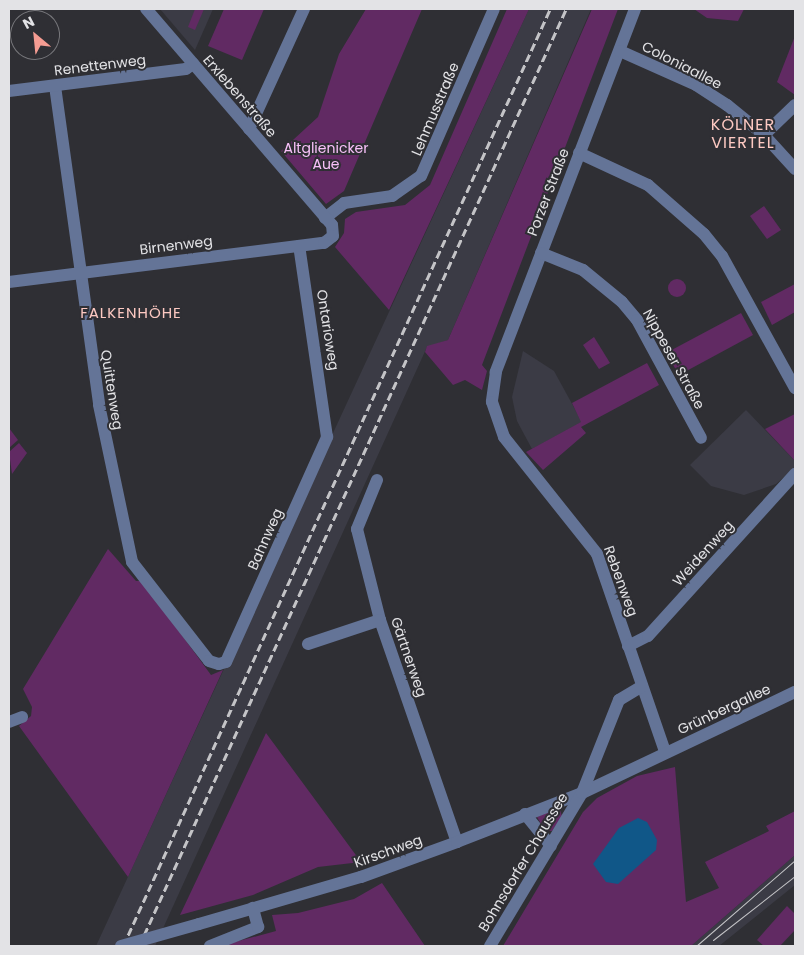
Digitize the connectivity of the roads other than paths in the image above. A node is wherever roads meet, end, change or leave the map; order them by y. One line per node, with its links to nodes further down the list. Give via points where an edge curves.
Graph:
1 (146, 9): 6 (street, Erxlebenstraße)
2 (304, 9): 10 (street)
3 (494, 9): 14 (street, Lehmusstraße, via 421,176 392,196 344,203)
4 (635, 9): 5 (street, Porzer Straße)
5 (620, 51): 11 (street, Coloniaallee, via 696,85); 12 (street, Porzer Straße)
6 (194, 64): 7 (street, Renettenweg); 10 (street, Erxlebenstraße)
7 (55, 86): 8 (street, Renettenweg); 17 (street, Quittenweg)
8 (9, 91)
9 (795, 105): 11 (street)
10 (249, 129): 14 (street, Erxlebenstraße)
11 (764, 135): 13 (street, Coloniaallee)
12 (579, 153): 16 (street, Porzer Straße); 20 (street, via 648,186 704,234 722,256)
13 (795, 169)
14 (329, 221): 15 (street, Birnenweg, via 330,240)
15 (300, 246): 17 (street, Birnenweg); 21 (street, Ontarioweg)
16 (541, 253): 19 (street, Porzer Straße); 22 (street, Nippeser Straße, via 583,270 622,302 636,320)
17 (78, 272): 18 (street, Birnenweg); 28 (street, Quittenweg, via 106,446 132,562 209,661)
18 (9, 282)
19 (493, 387): 27 (street, Rebenweg, via 496,419 504,437 597,554)
20 (795, 388)
21 (327, 419): 28 (street, Bahnweg, via 327,437 226,662)
22 (701, 438)
23 (795, 474): 27 (street, Weidenweg, via 648,636)
24 (377, 480): 25 (street, Gärtnerweg, via 357,529)
25 (380, 620): 26 (street); 36 (street, Gärtnerweg)
26 (308, 644)
27 (628, 646): 29 (street, Rebenweg)
28 (219, 664)
29 (642, 686): 33 (street, Rebenweg); 34 (street, via 619,700)
30 (795, 692): 33 (street, Grünbergallee)
31 (22, 717): 32 (street)
32 (9, 722)
33 (665, 752): 34 (street, Kirschweg)
34 (582, 793): 35 (street, Kirschweg); 37 (street, Bohnsdorfer Chaussee)
35 (525, 814): 36 (street, Kirschweg); 37 (street)
36 (457, 842): 38 (street, Kirschweg, via 361,877)
37 (551, 846): 41 (street, Bohnsdorfer Chaussee)
38 (253, 908): 39 (street, Kirschweg, bridge); 40 (street, via 258,927)
39 (121, 946)
40 (210, 946)
41 (490, 946)

